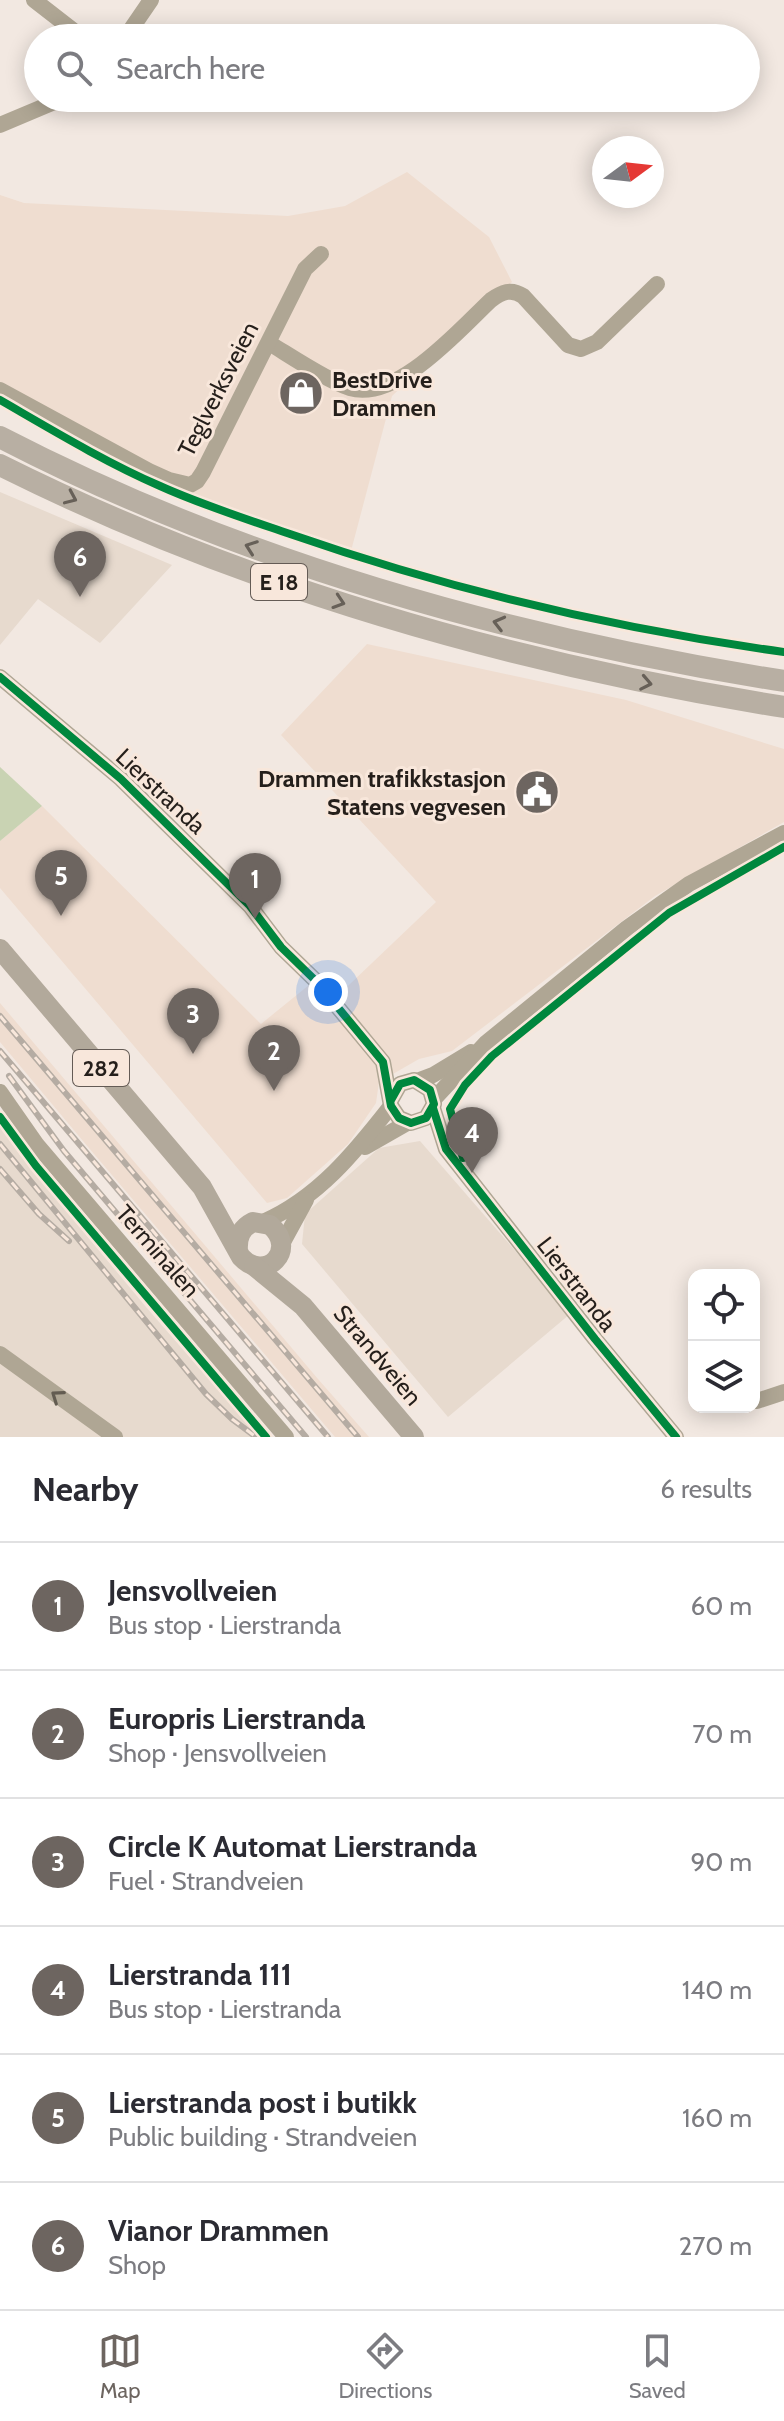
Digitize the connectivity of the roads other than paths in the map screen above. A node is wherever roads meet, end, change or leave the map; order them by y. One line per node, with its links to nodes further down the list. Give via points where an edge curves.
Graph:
1 (34, 0): 3 (street)
2 (151, 0): 4 (street)
3 (65, 24)
4 (135, 24)
5 (31, 112): 6 (street)
6 (0, 125)
7 (321, 254): 9 (street, Teglverksveien, via 305,269)
8 (657, 284): 9 (street, via 597,342 581,349 568,345 523,296 504,292 408,373 378,388 349,388)
9 (269, 343): 10 (street, Teglverksveien, via 203,472 190,485 149,471)
10 (0, 390)
11 (0, 437): 14 (highway, E 18, one-way to 11, via 523,629 343,579 161,512)
12 (0, 465): 15 (highway, E 18, one-way to 15, via 201,553 375,613 570,667)
13 (0, 677): 19 (street, Lierstranda, via 102,762 198,853)
14 (784, 681)
15 (784, 707)
16 (784, 833): 18 (street, via 668,898)
17 (0, 949): 27 (main road, 282)
18 (486, 1043): 20 (street, via 433,1075); 23 (street)
19 (384, 1063): 20 (street, Lierstranda); 22 (street, Lierstranda)
20 (414, 1080): 22 (street, via 395,1089); 23 (street, via 427,1086)
21 (0, 1092): 38 (street, Terminalen, via 37,1145)
22 (391, 1103): 24 (street, via 395,1115); 26 (street)
23 (433, 1104): 24 (street, via 426,1118); 25 (street, Lierstranda)
24 (411, 1123): 25 (street, Lierstranda); 26 (street)
25 (446, 1148): 40 (street, Lierstranda)
26 (353, 1154): 28 (street)
27 (202, 1187): 29 (main road, 282); 31 (main road, 282)
28 (309, 1196): 29 (street); 30 (street)
29 (258, 1222): 30 (main road, 282, via 275,1229); 31 (main road, via 242,1231)
30 (281, 1248): 32 (main road, via 270,1264); 33 (main road, Strandveien / 282)
31 (238, 1251): 32 (main road, 282)
32 (254, 1266): 33 (main road, Strandveien / 282)
33 (303, 1306): 39 (main road, Strandveien / 282)
34 (0, 1354): 37 (street, one-way to 34)
35 (784, 1392): 36 (street)
36 (760, 1400)
37 (115, 1437)
38 (286, 1437)
39 (414, 1437)
40 (676, 1437)

